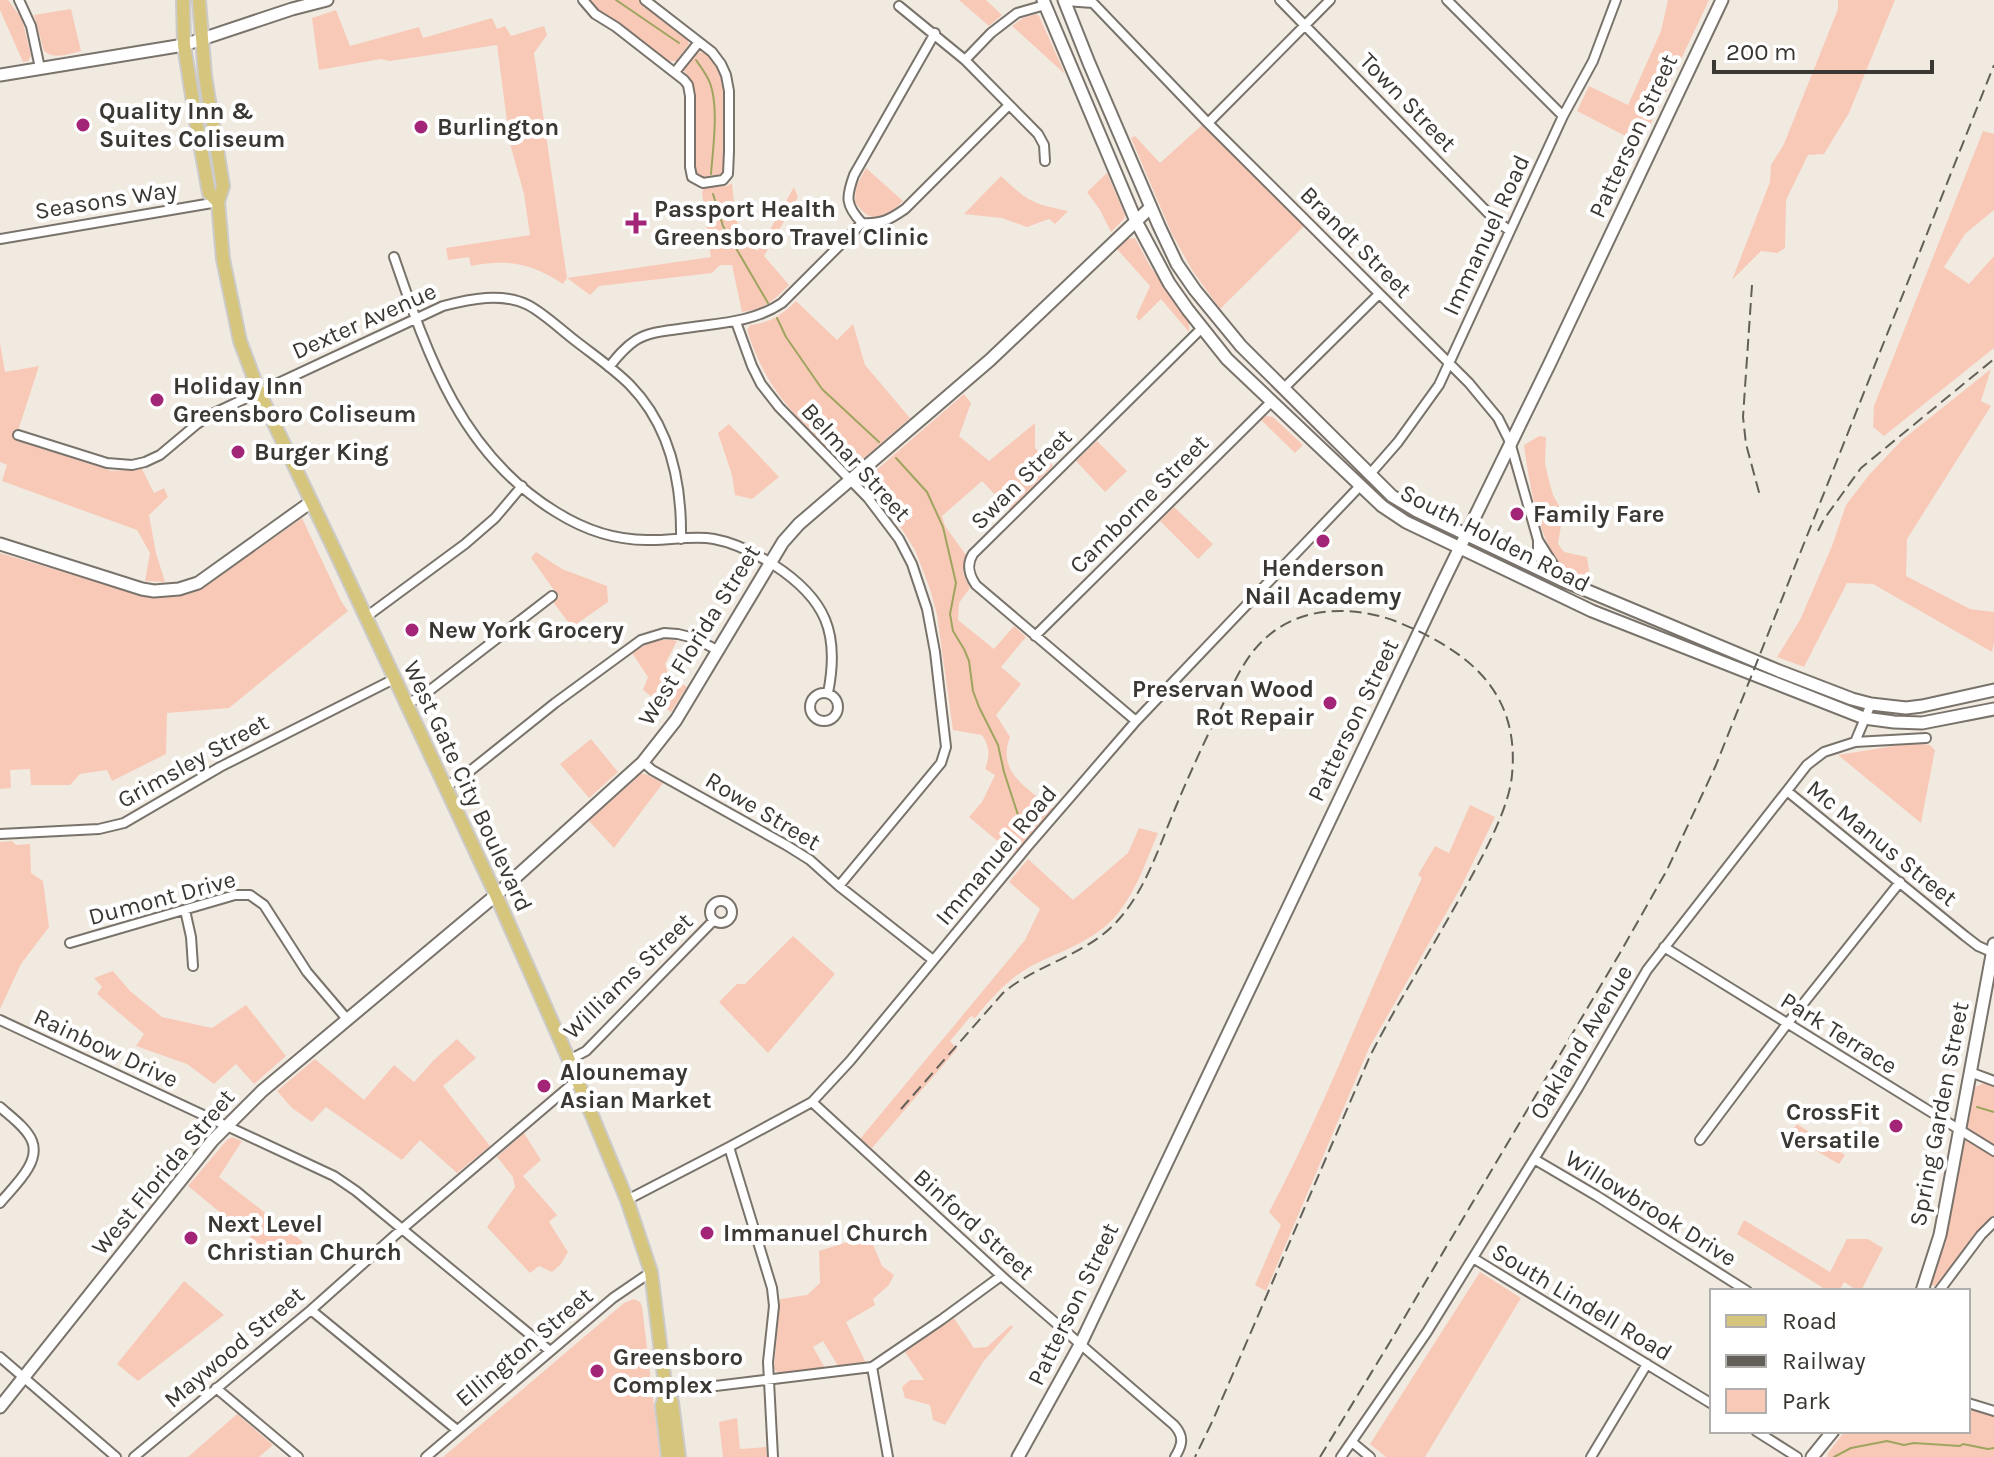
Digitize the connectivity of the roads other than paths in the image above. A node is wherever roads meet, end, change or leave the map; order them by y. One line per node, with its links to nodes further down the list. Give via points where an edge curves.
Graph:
1 (19, 0): 22 (street)
2 (183, 0): 20 (main road, West Gate City Boulevard)
3 (199, 0): 18 (main road, West Gate City Boulevard)
4 (327, 0): 18 (main road)
5 (583, 0): 23 (street)
6 (645, 0): 19 (street)
7 (1280, 0): 16 (street, Town Street)
8 (1330, 0): 16 (street)
9 (1447, 0): 26 (street)
10 (1616, 0): 26 (street, Immanuel Road, via 1593,61)
11 (1722, 0): 46 (main road, Patterson Street)
12 (1064, 1): 14 (street, Brandt Street); 30 (main road, South Holden Road)
13 (1044, 2): 21 (street, via 1017,13); 31 (main road, South Holden Road)
14 (1091, 2): 27 (street, Brandt Street)
15 (899, 6): 17 (street)
16 (1305, 26): 27 (street); 33 (street, Town Street)
17 (935, 33): 21 (street); 32 (street, via 854,175 849,205)
18 (202, 39): 20 (main road); 29 (main road, West Gate City Boulevard, via 223,186)
19 (699, 42): 23 (street); 23 (street, via 717,58 728,84 729,170 723,180 703,183 692,177 688,85)
20 (184, 45): 22 (main road); 29 (main road, West Gate City Boulevard, via 209,193)
21 (965, 60): 25 (street)
22 (40, 68): 24 (main road)
23 (675, 72)
24 (0, 75)
25 (1009, 105): 28 (street, via 1038,134); 32 (street, via 905,209 889,221)
26 (1563, 116): 33 (street, Immanuel Road)
27 (1208, 123): 36 (street, Brandt Street)
28 (1045, 161)
29 (218, 202): 34 (street, Seasons Way); 43 (main road, West Gate City Boulevard, via 229,296)
30 (1151, 207): 31 (main road, West Florida Street); 42 (main road, South Holden Road, via 1195,290)
31 (1136, 221): 39 (main road, South Holden Road); 48 (main road, West Florida Street, via 990,360)
32 (862, 223): 38 (street, via 782,303)
33 (1510, 231): 40 (street, Immanuel Road)
34 (0, 239)
35 (394, 257): 37 (street)
36 (1379, 294): 40 (street, Brandt Street); 42 (street)
37 (415, 319): 41 (street, Dexter Avenue, via 468,299 507,299 526,304); 43 (street, Dexter Avenue); 49 (street, via 457,411 484,449)
38 (736, 322): 41 (street, via 653,333 636,340); 48 (street, Belmar Street, via 761,384)
39 (1201, 329): 44 (main road, South Holden Road); 63 (street, Swan Street, via 971,558 969,571 976,585)
40 (1449, 363): 46 (street, Brandt Street, via 1491,408); 47 (street, Immanuel Road, via 1425,406)
41 (609, 367): 54 (street, Dexter Avenue, via 642,399 666,441 680,502)
42 (1283, 389): 47 (main road, South Holden Road)
43 (259, 392): 45 (street, via 203,419 160,455 132,465 107,463); 52 (main road, West Gate City Boulevard)
44 (1271, 402): 50 (main road, South Holden Road); 63 (street, Camborne Street)
45 (18, 435)
46 (1510, 442): 53 (main road, Patterson Street); 55 (street, Brandt Street)
47 (1370, 474): 51 (main road, South Holden Road)
48 (852, 480): 58 (main road, West Florida Street, via 799,524); 80 (street, Belmar Street, via 883,516 912,564 935,652 946,747 941,763)
49 (522, 486): 54 (street, via 555,512 602,533); 62 (street, via 465,544)
50 (1360, 486): 51 (main road); 57 (main road, South Holden Road, via 1401,519); 72 (street, Immanuel Road)
51 (1392, 496): 53 (main road, South Holden Road)
52 (311, 502): 56 (main road, via 204,579 179,589 142,589); 62 (main road, West Gate City Boulevard)
53 (1466, 535): 57 (main road, Patterson Street); 59 (main road, South Holden Road)
54 (681, 539): 58 (street, via 724,541)
55 (1538, 540): 59 (street, via 1538,554); 60 (street, Brandt Street)
56 (0, 544)
57 (1459, 548): 71 (main road, South Holden Road, via 1628,627); 115 (main road, Patterson Street)
58 (770, 562): 64 (main road, West Florida Street); 67 (street, via 800,583 822,611 833,650)
59 (1527, 564): 60 (main road, South Holden Road)
60 (1564, 581): 69 (main road, South Holden Road)
61 (552, 596): 68 (street)
62 (366, 617): 65 (main road, West Gate City Boulevard)
63 (1035, 636): 72 (street, Swan Street)
64 (719, 651): 75 (main road, West Florida Street); 76 (street, via 678,634 641,640)
65 (394, 679): 68 (main road, West Gate City Boulevard); 78 (street, Grimsley Street, via 220,767 124,823)
66 (1994, 690): 69 (main road, South Holden Road, via 1922,706)
67 (828, 693)
68 (407, 704): 76 (main road, West Gate City Boulevard)
69 (1871, 704): 71 (street)
70 (1994, 709): 71 (main road, South Holden Road, via 1922,723)
71 (1864, 718): 74 (street)
72 (1136, 721): 87 (street, Immanuel Road)
73 (1926, 738): 74 (street, Oakland Avenue)
74 (1855, 742): 77 (street, Oakland Avenue, via 1824,752)
75 (643, 762): 80 (street, Rowe Street, via 810,860); 81 (main road, West Florida Street)
76 (445, 787): 81 (main road, West Gate City Boulevard)
77 (1787, 791): 79 (street, Mc Manus Street); 85 (street, Oakland Avenue)
78 (0, 834)
79 (1900, 882): 86 (street, Mc Manus Street, via 1978,946); 91 (street)
80 (839, 886): 87 (street, Rowe Street)
81 (496, 895): 89 (main road, West Florida Street); 92 (main road, West Gate City Boulevard)
82 (185, 910): 84 (street, Dumont Drive); 88 (street); 89 (street, Dumont Drive, via 235,895 256,898)
83 (714, 920): 92 (street, Williams Street, via 586,1051)
84 (70, 943)
85 (1664, 947): 91 (street, Park Terrace); 103 (street, Oakland Avenue)
86 (1993, 950): 93 (main road, Spring Garden Street)
87 (933, 960): 96 (street, Immanuel Road)
88 (193, 966)
89 (347, 1019): 98 (main road, West Florida Street)
90 (0, 1020): 98 (street, Rainbow Drive)
91 (1787, 1024): 99 (street, Park Terrace); 100 (street)
92 (569, 1060): 94 (main road, West Gate City Boulevard)
93 (1970, 1072): 95 (street); 99 (main road, Spring Garden Street)
94 (577, 1080): 104 (main road, West Gate City Boulevard); 107 (street, Maywood Street)
95 (1994, 1081)
96 (812, 1102): 101 (street, Immanuel Road); 110 (street, Binford Street)
97 (0, 1107): 105 (street, via 32,1140 33,1152 30,1166)
98 (225, 1126): 107 (street, Rainbow Drive, via 334,1176); 120 (main road, West Florida Street)
99 (1959, 1130): 102 (street, Park Terrace); 112 (main road, Spring Garden Street, via 1940,1235)
100 (1700, 1140)
101 (729, 1147): 104 (street, Immanuel Road); 121 (street, via 772,1288)
102 (1994, 1151)
103 (1534, 1159): 108 (street, Oakland Avenue); 111 (street, Willowbrook Drive)
104 (627, 1200): 109 (main road, West Gate City Boulevard)
105 (0, 1203)
106 (1994, 1222): 113 (street)
107 (402, 1229): 114 (street, Maywood Street); 116 (street, Rainbow Drive)
108 (1473, 1258): 118 (street, South Lindell Road); 131 (street, Oakland Avenue)
109 (651, 1272): 116 (street, Ellington Street); 123 (main road, West Gate City Boulevard)
110 (1001, 1276): 115 (street, Binford Street); 119 (street)
111 (1744, 1289)
112 (1923, 1289)
113 (1940, 1289)
114 (311, 1310): 122 (street, Maywood Street); 128 (street)
115 (1080, 1345): 140 (main road, Patterson Street); 141 (street, Binford Street, via 1180,1431)
116 (550, 1351): 128 (street, Ellington Street)
117 (0, 1357): 120 (street)
118 (1647, 1364): 124 (street, South Lindell Road); 144 (street)
119 (872, 1367): 121 (street); 139 (street)
120 (23, 1377): 126 (main road, West Florida Street); 132 (street)
121 (769, 1379): 123 (street); 138 (street)
122 (216, 1388): 133 (street, Maywood Street); 134 (street)
123 (666, 1392): 136 (main road, West Gate City Boulevard, via 662,1406); 137 (main road, West Gate City Boulevard)
124 (1710, 1403)
125 (1970, 1404): 127 (street)
126 (0, 1407)
127 (1994, 1411)
128 (457, 1430): 135 (street, Ellington Street)
129 (1759, 1433): 145 (street)
130 (1831, 1433): 146 (main road)
131 (1352, 1442): 142 (street, Oakland Avenue); 143 (street)
132 (116, 1457)
133 (134, 1457)
134 (298, 1457)
135 (426, 1457)
136 (668, 1457)
137 (679, 1457)
138 (773, 1457)
139 (888, 1457)
140 (1018, 1457)
141 (1175, 1457)
142 (1341, 1457)
143 (1370, 1457)
144 (1591, 1457)
145 (1797, 1457)
146 (1812, 1457)

